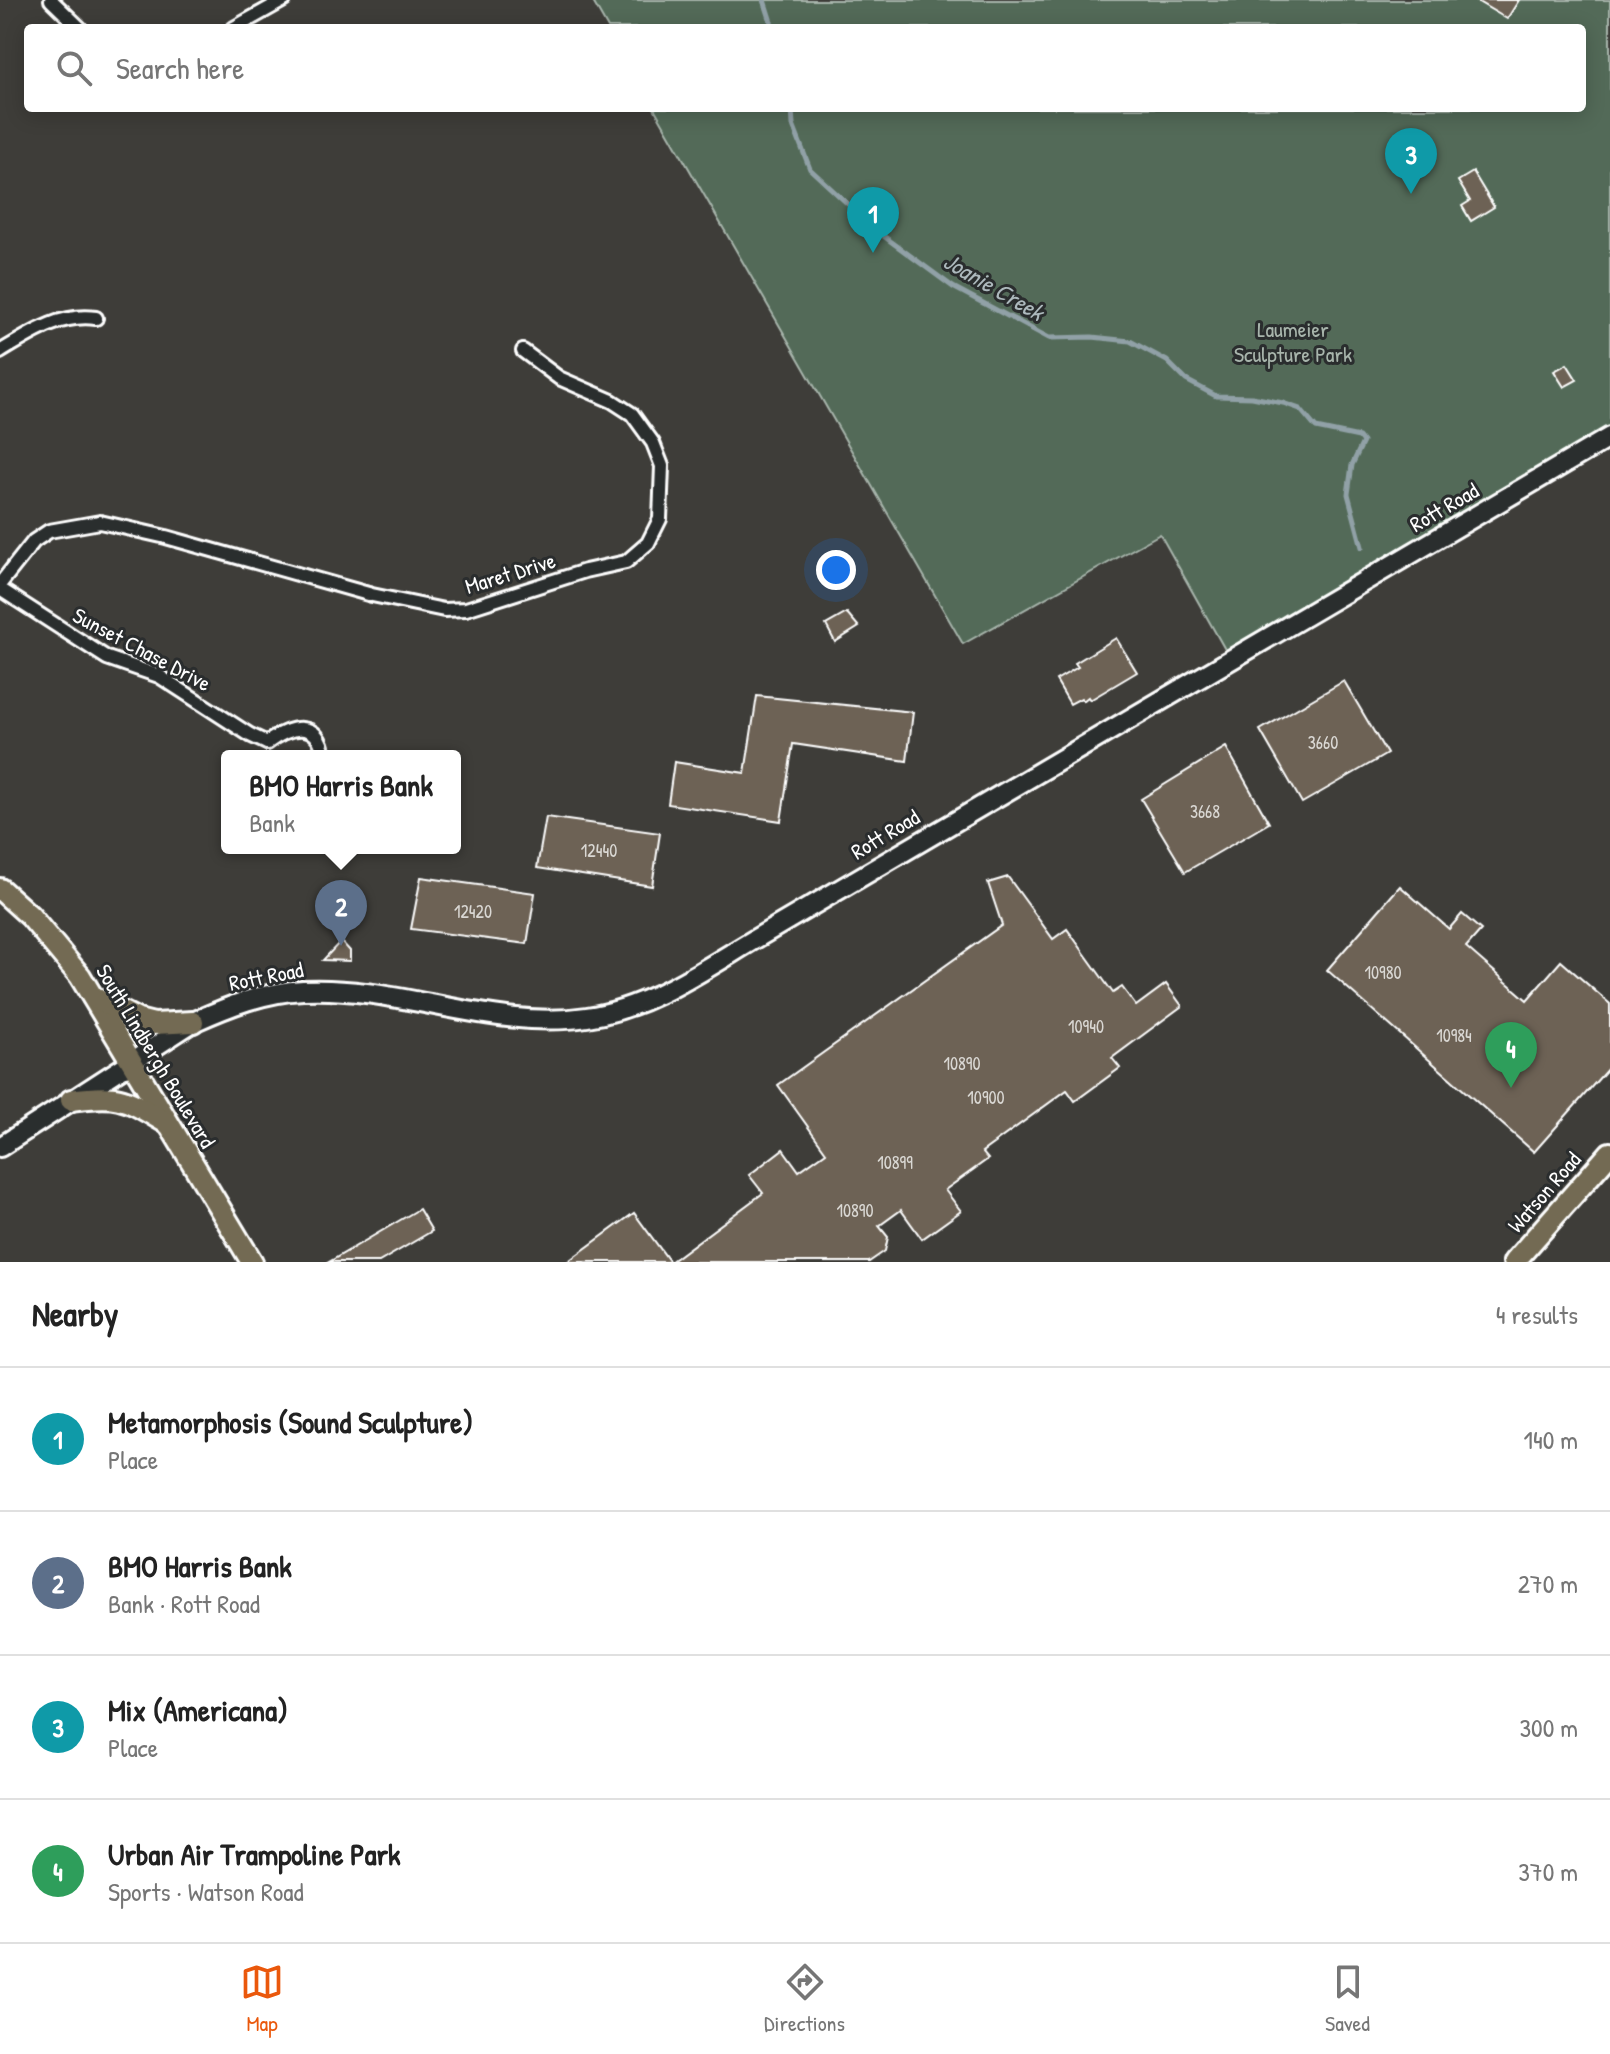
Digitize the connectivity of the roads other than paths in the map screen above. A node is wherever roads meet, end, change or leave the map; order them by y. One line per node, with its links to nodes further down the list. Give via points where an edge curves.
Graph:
1 (51, 0): 3 (street)
2 (284, 0): 4 (street)
3 (76, 24)
4 (241, 24)
5 (96, 318): 7 (street, via 59,320)
6 (523, 351): 9 (street, Maret Drive, via 559,378 632,414 653,443 662,466 660,519 648,543 626,562 466,609 444,610 100,522 49,531 34,541)
7 (0, 352)
8 (1610, 437): 14 (street, Rott Road, via 636,1004 590,1017 537,1019 306,990 247,1000)
9 (0, 587): 10 (street, Sunset Chase Drive, via 107,658 159,676)
10 (269, 749): 11 (street, Sunset Chase Drive, via 278,735 299,727 320,740)
11 (322, 750)
12 (0, 889): 13 (main road, South Lindbergh Boulevard, via 55,943)
13 (93, 997): 14 (main road, via 154,1024); 15 (main road, South Lindbergh Boulevard)
14 (193, 1022): 15 (street, Rott Road)
15 (132, 1061): 16 (street, Rott Road); 17 (main road, South Lindbergh Boulevard)
16 (71, 1100): 17 (main road, via 117,1097); 18 (street, Rott Road)
17 (170, 1125): 20 (main road, South Lindbergh Boulevard)
18 (0, 1147)
19 (1610, 1153): 21 (main road, Watson Road)
20 (252, 1262)
21 (1514, 1262)

